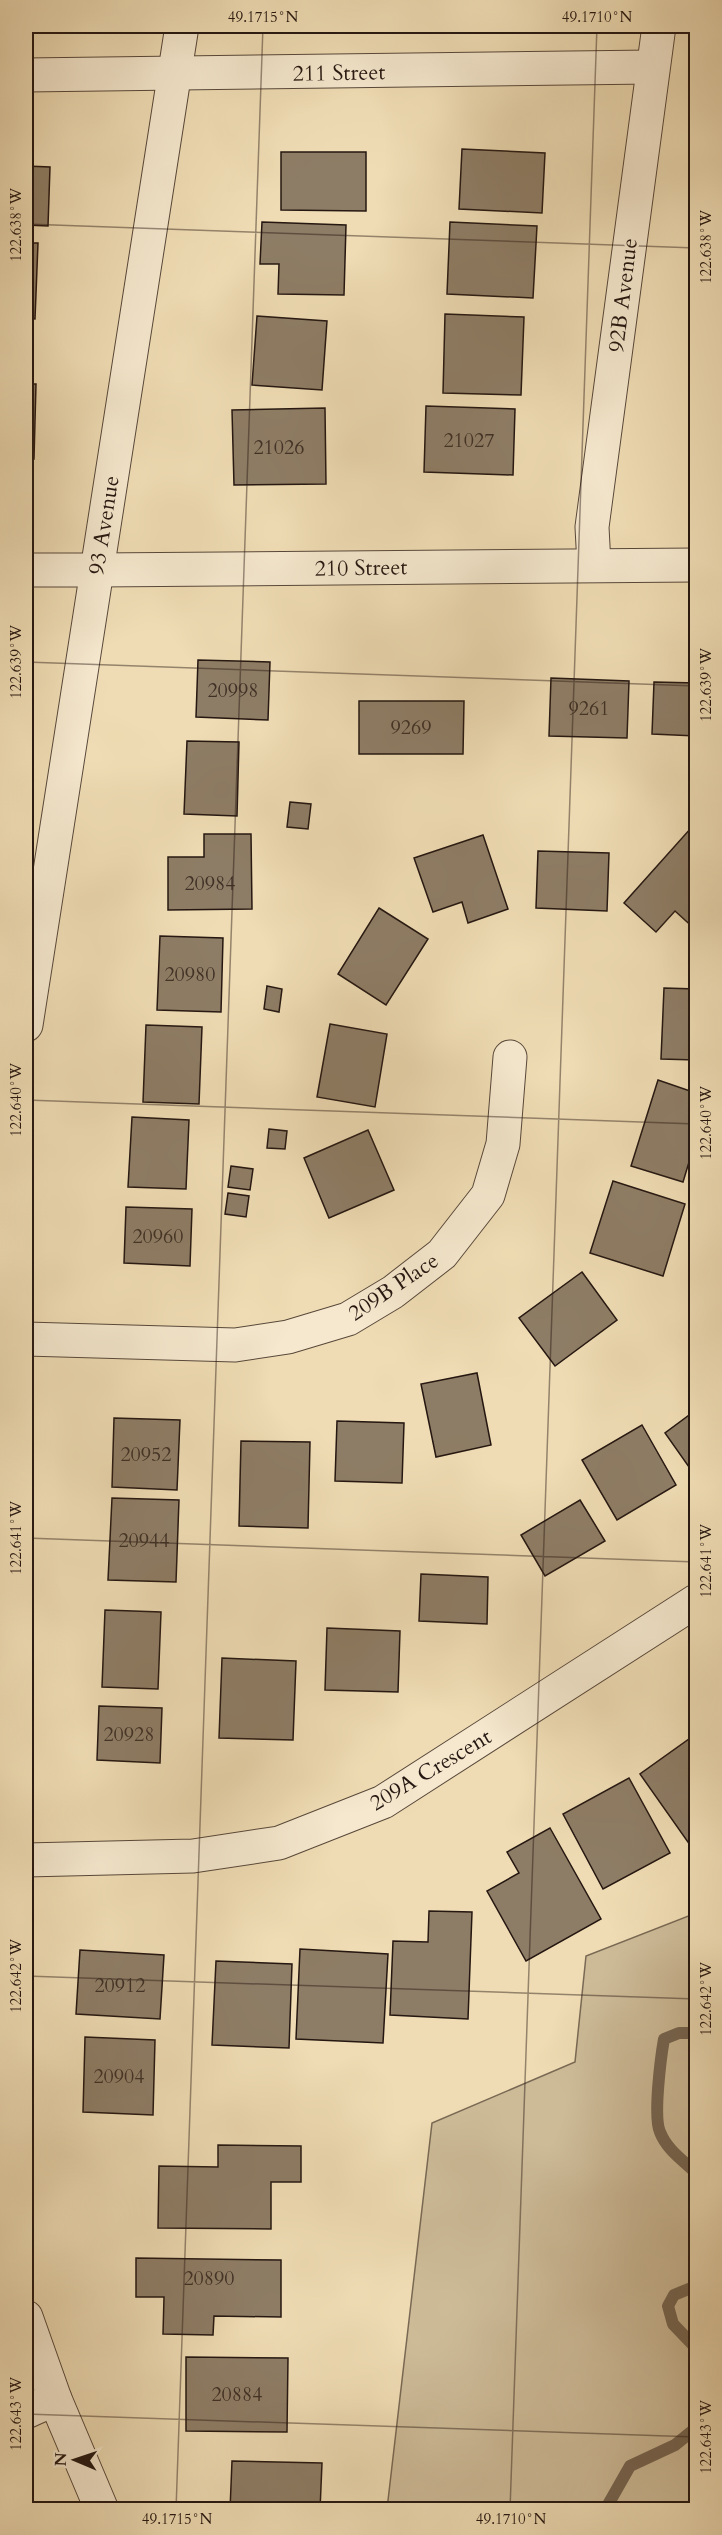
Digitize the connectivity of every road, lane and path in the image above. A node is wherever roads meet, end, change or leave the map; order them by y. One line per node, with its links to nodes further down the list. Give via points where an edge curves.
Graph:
1 (182, 26): 4 (street, 93 Avenue)
2 (659, 26): 3 (street, 92B Avenue)
3 (652, 68): 4 (street, 211 Street); 6 (street, 92B Avenue, via 592,527)
4 (175, 74): 5 (street, 211 Street); 9 (street, 93 Avenue)
5 (26, 75)
6 (594, 565): 7 (street, 210 Street); 9 (street, 210 Street)
7 (696, 565)
8 (26, 570): 9 (street, 210 Street)
9 (96, 570): 10 (street, 93 Avenue)
10 (26, 1025)
11 (510, 1057): 12 (street, 209B Place, via 503,1144 488,1195 442,1254 393,1292 348,1319 288,1337 235,1345)
12 (26, 1339)
13 (696, 1601): 14 (street, 209A Crescent, via 383,1802 279,1843 193,1856)
14 (26, 1860)
15 (26, 2317): 16 (street)
16 (55, 2399): 17 (street); 18 (street)
17 (26, 2412)
18 (102, 2510)

